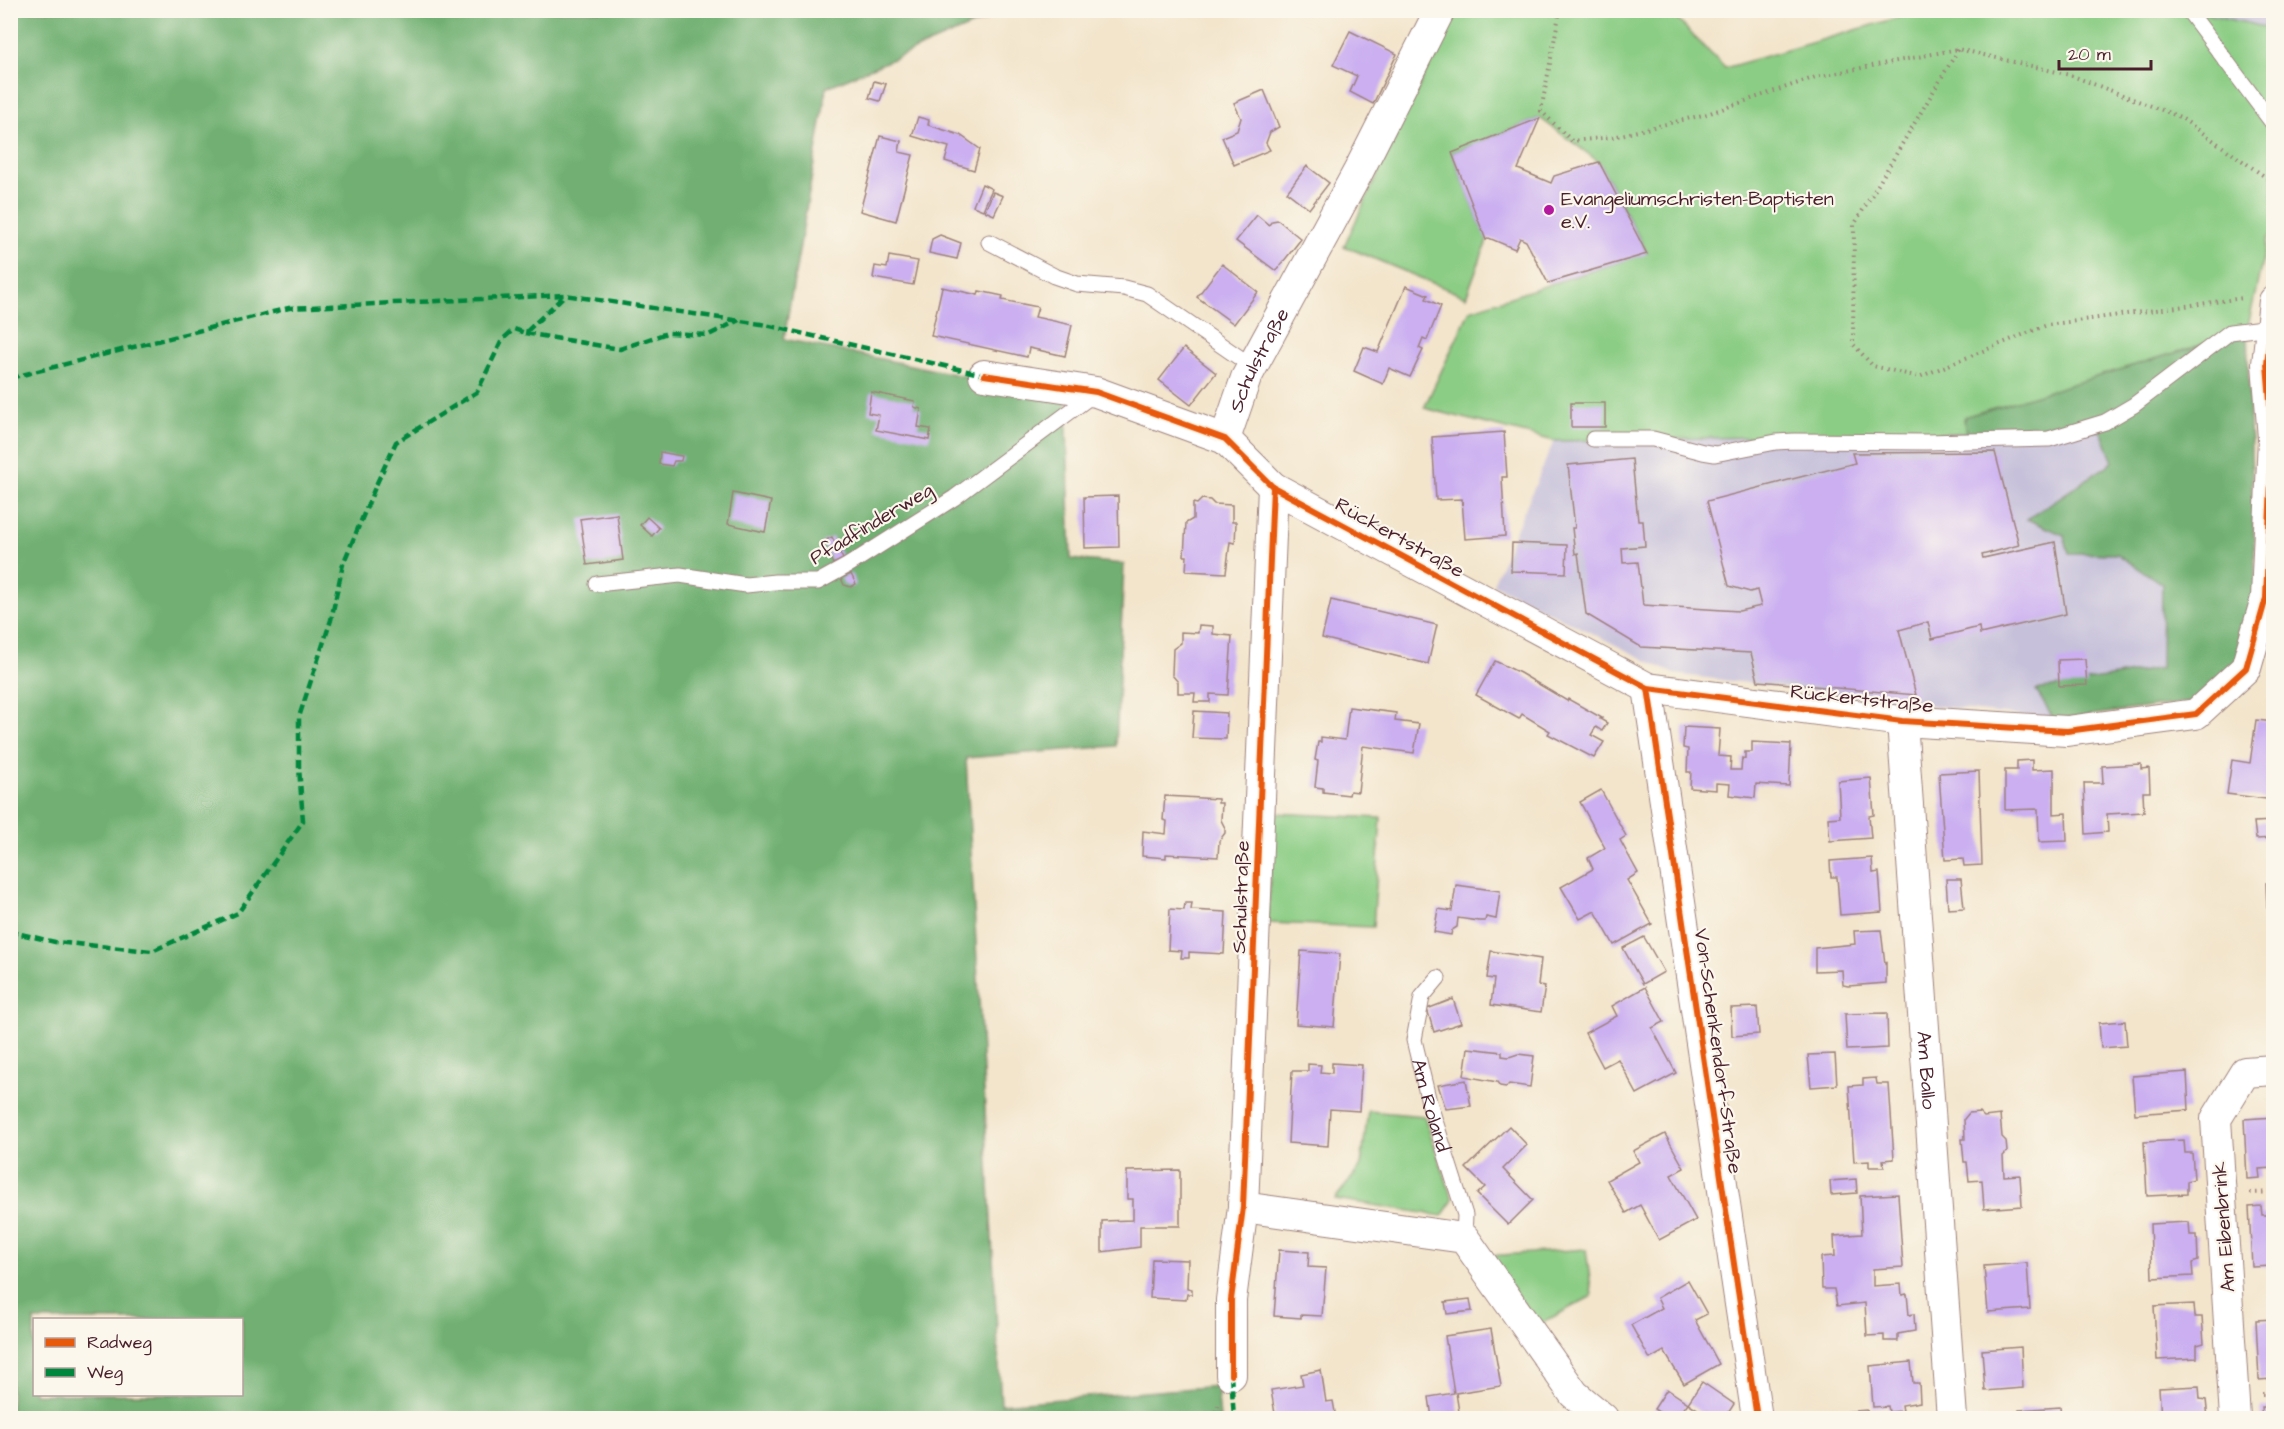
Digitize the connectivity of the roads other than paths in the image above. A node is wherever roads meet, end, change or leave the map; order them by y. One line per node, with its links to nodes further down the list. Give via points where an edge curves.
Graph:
1 (1440, 10): 6 (street, Schulstraße)
2 (2188, 10): 3 (lane)
3 (2274, 125)
4 (989, 242): 6 (lane, via 1077,285 1148,294)
5 (2265, 308): 9 (street, Rückertstraße); 11 (lane, via 2134,405 2105,422 2049,439 1794,441 1715,454 1653,439)
6 (1253, 367): 10 (street, Schulstraße)
7 (984, 375): 8 (street)
8 (1096, 392): 10 (street); 13 (lane, Pfadfinderweg, via 954,498 818,582 746,585 680,575)
9 (2273, 438): 15 (street, Rückertstraße, via 2266,598 2246,668 2196,714 2067,731)
10 (1225, 439): 12 (street, Schulstraße)
11 (1593, 439)
12 (1273, 487): 14 (street, Rückertstraße); 18 (street, Schulstraße)
13 (597, 584)
14 (1648, 688): 15 (street, Rückertstraße); 22 (street, Von-Schenkendorf-Straße)
15 (1902, 721): 23 (street, Am Ballo)
16 (1438, 978): 19 (lane, Am Roland, via 1422,997 1414,1040 1465,1215)
17 (2274, 1070): 24 (street, Am Eibenbrink, via 2245,1072 2216,1119)
18 (1243, 1207): 19 (street); 20 (street, Schulstraße, via 1231,1300)
19 (1464, 1238): 21 (street, via 1574,1394)
20 (1231, 1375)
21 (1602, 1419)
22 (1757, 1419)
23 (1953, 1419)
24 (2235, 1419)

